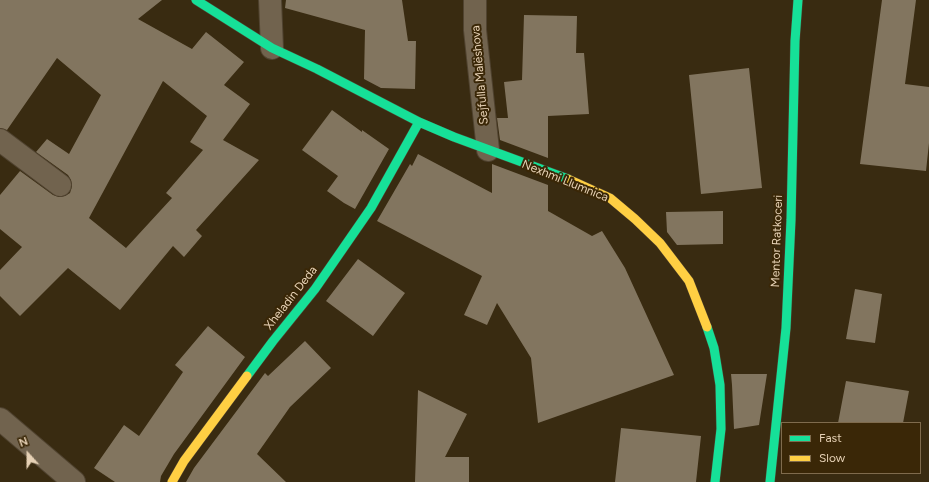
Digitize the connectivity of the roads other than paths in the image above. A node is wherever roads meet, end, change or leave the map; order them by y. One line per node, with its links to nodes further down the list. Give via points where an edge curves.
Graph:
1 (196, 0): 5 (street, Nexhmi Llumnica)
2 (270, 0): 5 (street)
3 (475, 0): 8 (street, Sejfulla Malëshova, via 475,30)
4 (798, 0): 14 (street, Mentor Ratkoceri, via 794,41 786,328)
5 (272, 48): 6 (street, Nexhmi Llumnica)
6 (419, 122): 8 (street, Nexhmi Llumnica); 12 (street, Xheladin Deda, via 371,208 315,289 272,341)
7 (0, 140): 9 (street)
8 (488, 150): 13 (street, Nexhmi Llumnica, via 576,182 610,198 660,243 688,281 703,314 714,348 720,385 721,429)
9 (60, 185)
10 (0, 419): 11 (street)
11 (74, 482)
12 (172, 482)
13 (715, 482)
14 (770, 482)

